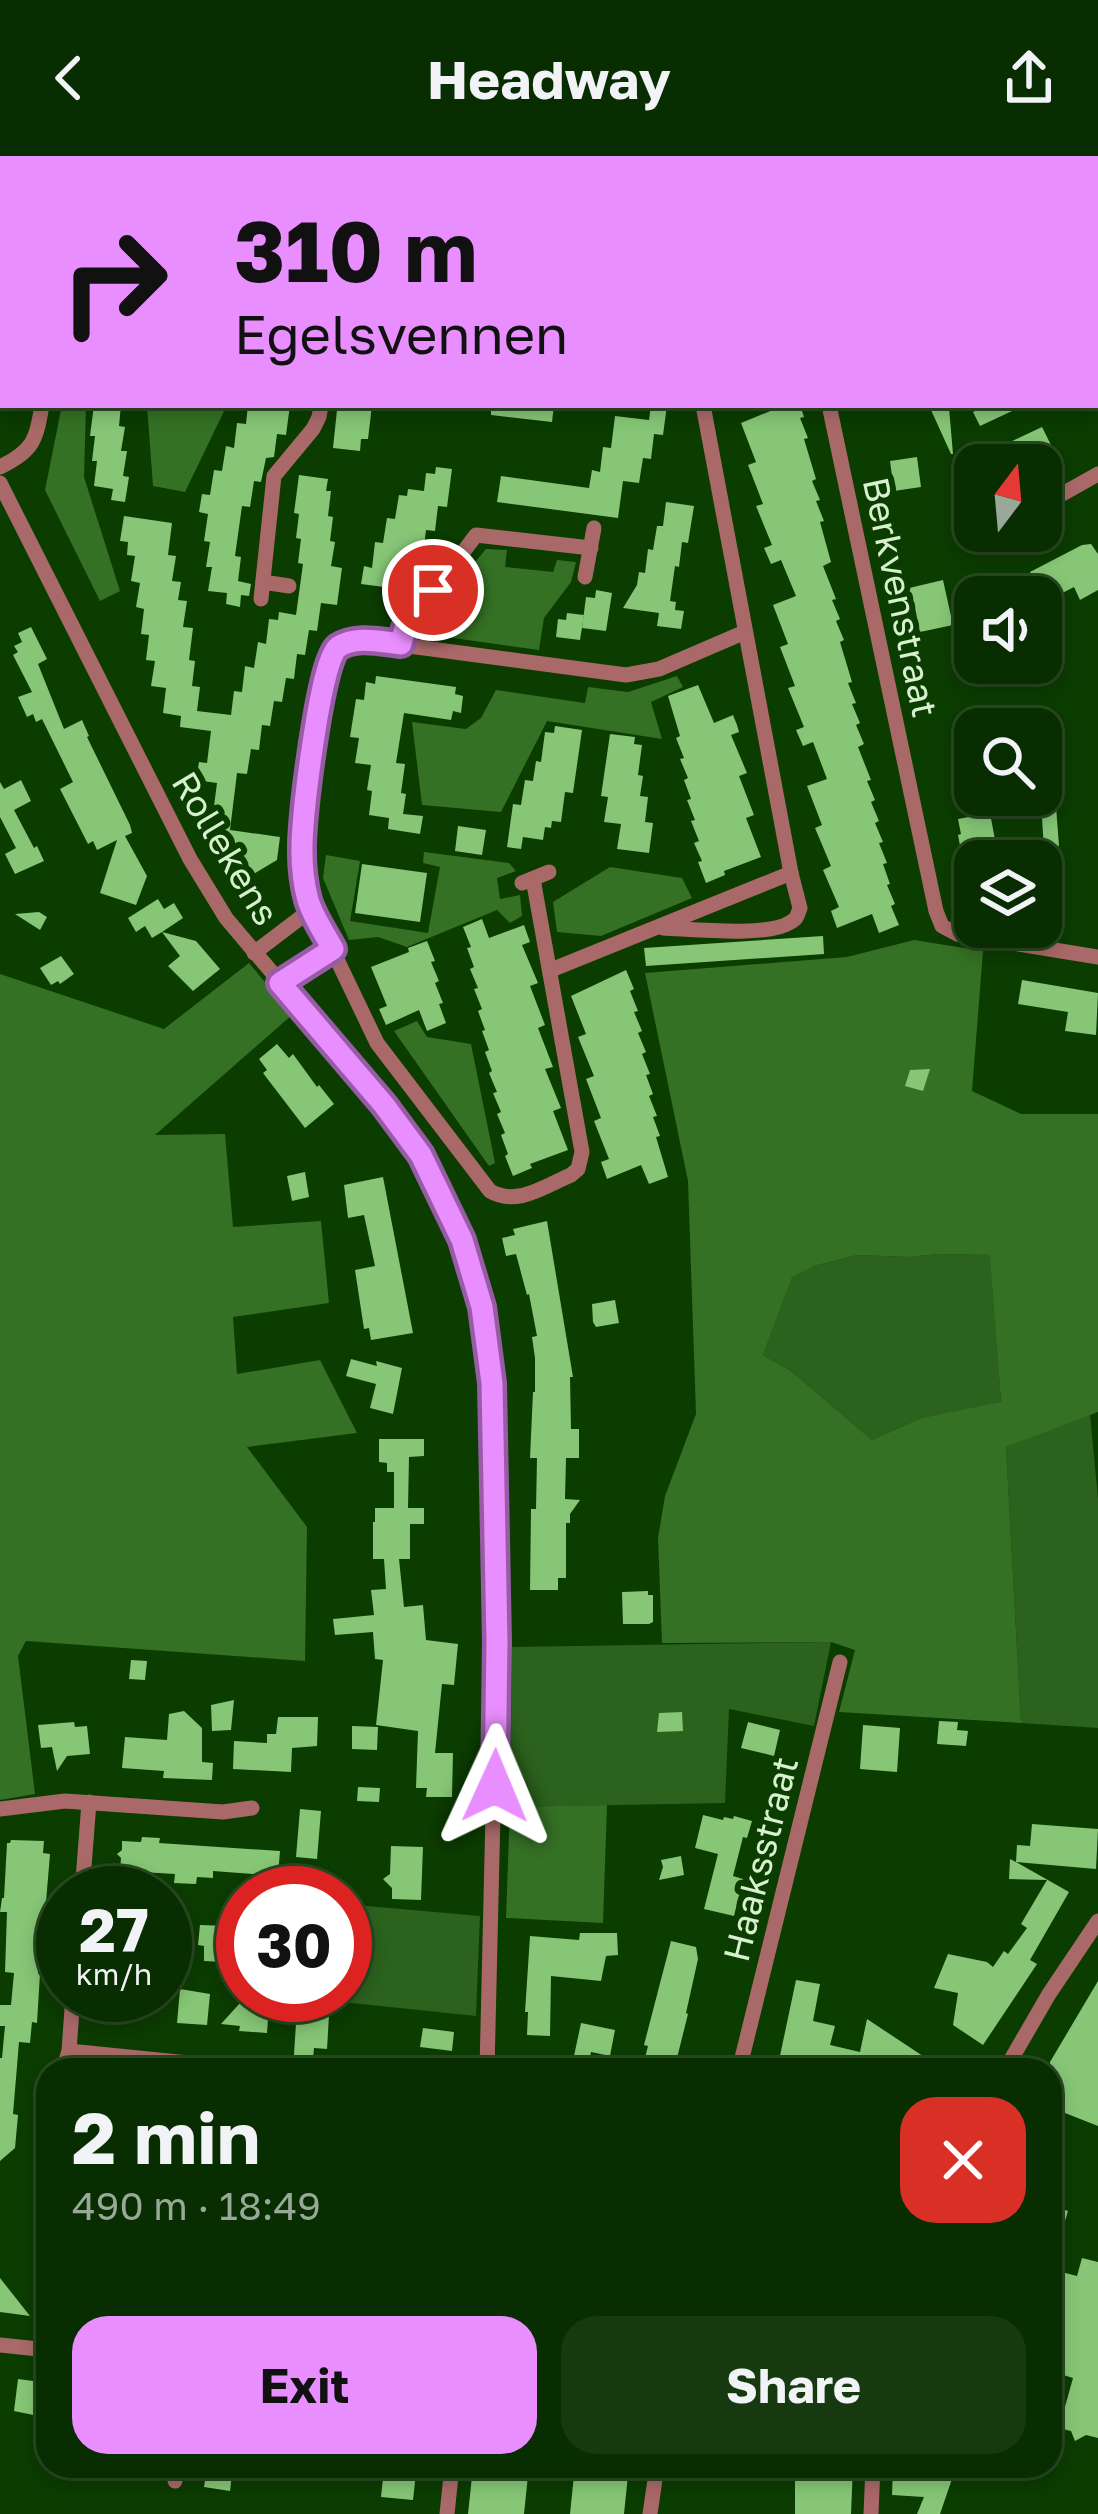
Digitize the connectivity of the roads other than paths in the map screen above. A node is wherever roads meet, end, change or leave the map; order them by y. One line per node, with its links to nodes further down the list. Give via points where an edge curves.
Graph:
1 (42, 408): 5 (street, via 28,452)
2 (320, 408): 12 (street, via 274,476 262,591)
3 (704, 408): 13 (street)
4 (830, 408): 21 (street, Berkvenstraat, via 942,926)
5 (0, 467)
6 (1098, 474): 8 (street)
7 (0, 483): 20 (street, Rollekens, via 180,841)
8 (1062, 494)
9 (594, 528): 10 (street)
10 (591, 548): 11 (street); 14 (street, via 476,535 410,620)
11 (585, 577)
12 (289, 586)
13 (746, 632): 14 (street, via 626,675); 15 (street)
14 (401, 644): 17 (street, via 364,640 331,654 303,828)
15 (791, 873): 18 (street); 18 (street, via 800,908 782,927)
16 (535, 878): 22 (street)
17 (312, 909): 19 (street); 20 (street)
18 (654, 928): 22 (street)
19 (333, 949): 22 (street, via 377,1043 490,1191 508,1198 571,1175 581,1161); 23 (street)
20 (254, 953): 23 (street, Rollekens)
21 (1098, 957)
22 (551, 970)
23 (280, 983): 34 (street, Rollekens, via 421,1155 462,1240 482,1307 492,1383 497,1642)
24 (840, 1662): 35 (street, Haaksstraat)
25 (89, 1802): 26 (street); 27 (street); 28 (street)
26 (252, 1808)
27 (0, 1809)
28 (84, 1866)
29 (1098, 1921): 36 (street)
30 (72, 2022): 31 (street)
31 (69, 2051): 32 (street); 33 (street)
32 (67, 2058)
33 (139, 2058)
34 (487, 2058)
35 (742, 2058)
36 (1012, 2058)
37 (0, 2345): 38 (street)
38 (36, 2349)
39 (451, 2478): 42 (street)
40 (655, 2478): 43 (street)
41 (872, 2478): 44 (street)
42 (447, 2514)
43 (650, 2514)
44 (871, 2514)

